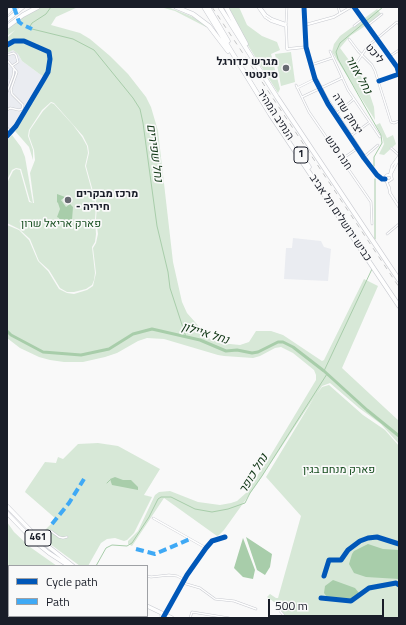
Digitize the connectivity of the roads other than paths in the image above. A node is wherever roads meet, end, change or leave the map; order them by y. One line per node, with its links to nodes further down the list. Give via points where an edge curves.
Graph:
1 (13, 7): 16 (main road)
2 (19, 7): 20 (main road)
3 (23, 7): 20 (main road)
4 (38, 7): 26 (highway)
5 (176, 7): 49 (highway, via 209,26)
6 (204, 7): 49 (highway, כביש ירושלים תל אביב / 1)
7 (208, 7): 78 (highway, הנתיב המהיר / 1, via 271,110)
8 (220, 7): 42 (highway, כביש ירושלים תל אביב / 1)
9 (226, 7): 42 (highway)
10 (259, 7): 22 (street, via 265,17)
11 (287, 7): 22 (street)
12 (304, 7): 23 (street)
13 (338, 7): 17 (street)
14 (351, 7): 17 (street)
15 (354, 7): 19 (street)
16 (7, 13)
17 (340, 14): 23 (street)
18 (382, 14): 24 (street)
19 (363, 19): 24 (street); 25 (street)
20 (7, 20)
21 (398, 23): 27 (street)
22 (286, 25): 30 (street, via 287,49)
23 (305, 25): 30 (street, יצחק שדה)
24 (367, 25): 27 (street)
25 (354, 26)
26 (7, 27)
27 (377, 38): 34 (street); 35 (street)
28 (349, 39): 34 (street, ליכט)
29 (7, 46): 61 (street, via 14,41 24,41 50,55 46,75)
30 (306, 47): 39 (street, יצחק שדה)
31 (399, 50): 35 (street)
32 (330, 51): 36 (street)
33 (7, 55): 38 (street, via 16,55 18,62)
34 (362, 55): 40 (street); 48 (street, ליכט, via 372,65)
35 (390, 56): 44 (street)
36 (333, 58): 39 (street); 45 (street)
37 (7, 60): 38 (street)
38 (12, 66): 53 (street, via 14,74); 56 (street, via 17,74 11,89 12,94 23,106 19,110)
39 (311, 66): 43 (street, יצחק שדה)
40 (356, 67)
41 (7, 68): 46 (street)
42 (261, 73): 77 (highway, כביש ירושלים תל אביב / 1)
43 (314, 73): 47 (street, יצחק שדה); 52 (street, יצחק שדה)
44 (399, 74): 48 (street)
45 (342, 78): 52 (street); 55 (street)
46 (7, 79)
47 (315, 79): 51 (street); 52 (street, יצחק שדה)
48 (379, 81): 58 (street, ליכט, via 391,121 394,124)
49 (252, 85): 79 (highway, כביש ירושלים תל אביב / 1)
50 (296, 85): 51 (street, חנה סנש)
51 (297, 88): 54 (street, חנה סנש)
52 (320, 88): 54 (street); 57 (street, יצחק שדה); 66 (street, יצחק שדה)
53 (7, 92)
54 (302, 97): 70 (street, חנה סנש, via 309,112)
55 (354, 99): 57 (street); 59 (street)
56 (7, 110)
57 (337, 113): 62 (street, יצחק שדה)
58 (399, 121)
59 (370, 122): 62 (street); 64 (street)
60 (7, 130): 61 (street)
61 (11, 132): 63 (street)
62 (352, 135): 66 (street, יצחק שדה)
63 (7, 136)
64 (380, 137)
65 (378, 145): 69 (street)
66 (358, 147): 69 (street, יצחק שדה); 70 (street)
67 (391, 148): 68 (street)
68 (399, 156): 71 (street)
69 (365, 157): 72 (street, יצחק שדה, via 381,178)
70 (342, 159): 74 (street, חנה סנש, via 371,202)
71 (390, 175): 72 (street, via 387,175); 72 (street, via 392,178)
72 (386, 180): 73 (street, via 390,193)
73 (399, 207)
74 (372, 224)
75 (399, 224): 76 (street)
76 (387, 234)
77 (399, 280)
78 (399, 301)
79 (399, 306)
80 (7, 506): 83 (main road, 461)
81 (7, 513): 87 (main road, 461)
82 (153, 518): 89 (street)
83 (31, 531): 84 (main road); 87 (main road, 461)
84 (43, 535): 85 (street, via 48,531 59,537); 87 (street); 88 (main road)
85 (67, 537)
86 (225, 537): 89 (street, via 212,541)
87 (39, 541): 88 (main road, 461); 90 (main road, 461, via 48,553)
88 (47, 546): 91 (main road, 461)
89 (206, 548): 93 (street)
90 (67, 565)
91 (73, 565)
92 (148, 576): 93 (street, via 169,575)
93 (185, 580): 94 (street)
94 (183, 583): 96 (street, via 200,588 215,599 234,600); 98 (street)
95 (148, 608): 98 (main road)
96 (256, 609)
97 (280, 611): 102 (street)
98 (164, 617): 99 (main road)
99 (172, 618)
100 (190, 618): 101 (street, via 192,612)
101 (229, 618)
102 (286, 618)

